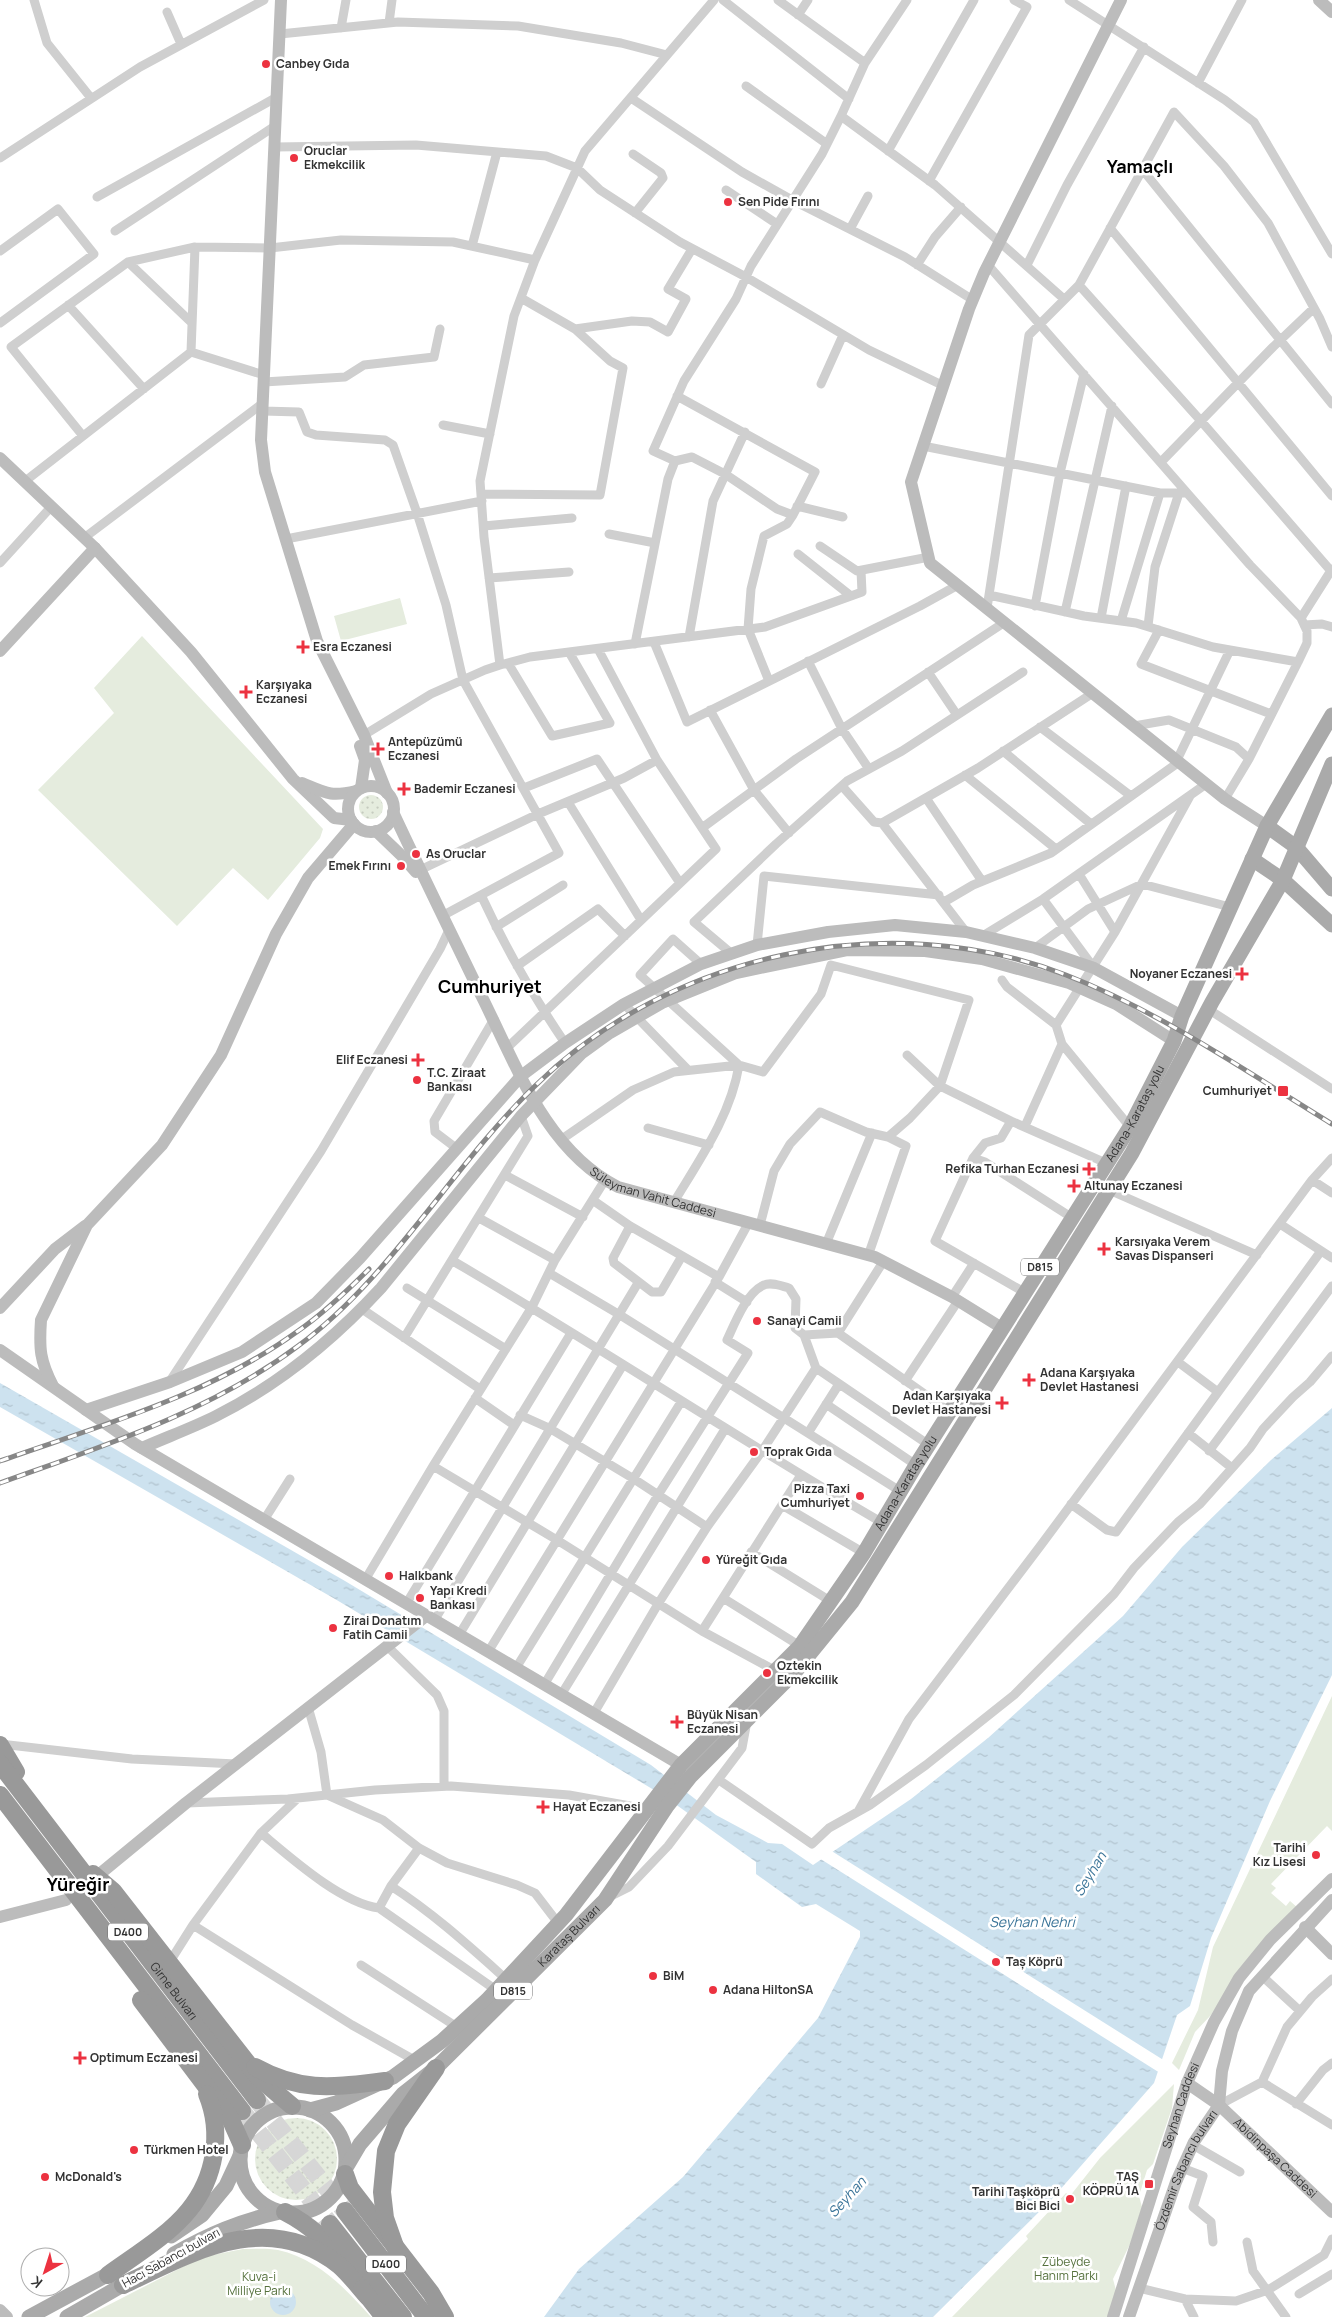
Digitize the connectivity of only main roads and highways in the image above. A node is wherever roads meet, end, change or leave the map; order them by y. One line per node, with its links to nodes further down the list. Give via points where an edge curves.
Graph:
1 (281, 0): 8 (main road, via 261,440 265,472 317,641)
2 (1121, 0): 16 (main road, via 988,265 911,482 930,563 958,585 988,602 1005,622 1206,784)
3 (1320, 0): 4 (main road)
4 (1332, 12)
5 (0, 458): 6 (main road)
6 (95, 548): 7 (main road); 11 (main road, via 191,652)
7 (0, 651)
8 (348, 705): 12 (main road, via 365,760); 13 (main road)
9 (1332, 714): 16 (main road, Adana-Karataş yolu / D815)
10 (1332, 764): 18 (main road, Adana-Karataş yolu / D815)
11 (293, 779): 12 (main road, via 337,795); 15 (main road, via 334,818)
12 (359, 789): 13 (main road, via 375,786); 15 (main road, via 349,801 348,814)
13 (387, 792): 14 (main road)
14 (393, 812): 17 (main road, via 388,824); 22 (main road)
15 (352, 822): 17 (main road, via 360,829); 28 (main road, via 308,878 276,934 221,1055 162,1145)
16 (1267, 826): 18 (main road); 19 (main road, Adana-Karataş yolu / D815)
17 (376, 831): 22 (main road, via 412,865)
18 (1296, 847): 20 (main road, Adana-Karataş yolu / D815); 21 (main road)
19 (1252, 859): 20 (main road); 24 (main road, Adana-Karataş yolu / D815)
20 (1283, 880): 23 (main road); 38 (main road, Adana-Karataş yolu / D815, via 1208,1009 1110,1190 852,1602 795,1672 748,1718)
21 (1332, 889)
22 (436, 904): 26 (main road, Süleyman Vahit Caddesi)
23 (1332, 925)
24 (1182, 1016): 25 (main road, Adana-Karataş yolu / D815); 26 (main road, via 1094,968 1035,948 966,932 894,925 828,932 757,945 701,964 624,1004)
25 (1174, 1041): 27 (main road, via 1116,1004 1080,988 982,959 925,951 846,950 736,973 667,1001 610,1033 581,1054); 30 (main road, Adana-Karataş yolu / D815, via 1130,1127)
26 (521, 1076): 27 (main road, Süleyman Vahit Caddesi); 33 (main road, via 316,1303 242,1352 170,1382)
27 (534, 1101): 30 (main road, Süleyman Vahit Caddesi, via 575,1156 618,1187 868,1256 955,1299); 34 (main road, via 421,1241 362,1309 325,1343 270,1385 216,1416)
28 (87, 1225): 29 (main road, via 55,1249); 32 (main road, via 41,1320 42,1365)
29 (0, 1308)
30 (1002, 1328): 38 (main road, Adana-Karataş yolu / D815, via 832,1602 800,1646)
31 (0, 1350): 32 (main road)
32 (54, 1389): 33 (main road)
33 (86, 1410): 34 (main road)
34 (142, 1448): 35 (main road)
35 (427, 1619): 38 (main road, via 594,1713); 43 (main road, via 308,1707)
36 (0, 1745): 42 (highway)
37 (0, 1764): 42 (highway, Girne Bulvarı / D400)
38 (682, 1772): 40 (main road, Karataş Bulvarı / D815)
39 (1, 1799): 41 (highway, Girne Bulvarı / D400)
40 (661, 1803): 51 (main road, Karataş Bulvarı / D815, via 604,1900); 53 (main road, Karataş Bulvarı / D815, via 646,1812 558,1924 501,1985 416,2061)
41 (26, 1830): 45 (highway); 59 (highway, Girne Bulvarı / D400)
42 (58, 1840): 43 (highway); 55 (highway, Girne Bulvarı / D400)
43 (96, 1876): 50 (highway, via 113,1891)
44 (1332, 1878): 54 (main road, Seyhan Caddesi, via 1270,1940 1238,1978)
45 (66, 1900): 47 (main road); 52 (highway)
46 (1332, 1900): 48 (main road, Özdemir Sabancı bulvarı)
47 (0, 1917)
48 (1305, 1928): 49 (main road); 56 (main road, Özdemir Sabancı bulvarı, via 1249,1991 1232,2031 1222,2071)
49 (1332, 1954)
50 (248, 2063): 53 (highway, via 284,2080 314,2087); 57 (highway)
51 (436, 2068): 61 (main road, Karataş Bulvarı / D815, via 403,2094 360,2144); 66 (highway, via 398,2124 386,2151 382,2192 385,2218)
52 (202, 2080): 60 (highway, via 230,2118); 67 (highway, via 209,2097 216,2145 202,2190 177,2222)
53 (385, 2081): 58 (main road, Karataş Bulvarı / D815, via 336,2103)
54 (1187, 2083): 56 (main road, Abidinpaşa Caddesi); 80 (main road, Seyhan Caddesi)
55 (257, 2100)
56 (1219, 2105): 64 (main road, Abidinpaşa Caddesi); 81 (main road, Özdemir Sabancı bulvarı, via 1182,2168)
57 (292, 2106): 58 (main road); 60 (main road, via 279,2108 260,2118 248,2131)
58 (310, 2110): 61 (main road, via 328,2119 342,2137)
59 (242, 2111)
60 (241, 2150): 63 (main road, via 242,2176 249,2189 262,2203); 67 (main road, Hacı Sabancı bulvarı, via 226,2186 202,2215)
61 (346, 2170): 63 (main road, via 338,2190 325,2203 305,2212); 66 (highway, via 350,2188)
62 (345, 2211): 77 (highway, D400)
63 (282, 2212): 68 (main road, Hacı Sabancı bulvarı, via 249,2219 208,2235); 70 (highway, via 301,2220 320,2234)
64 (1332, 2212)
65 (330, 2224): 76 (highway, D400)
66 (397, 2252): 69 (highway)
67 (108, 2275): 73 (main road, Hacı Sabancı bulvarı)
68 (123, 2285): 70 (highway, via 215,2243 262,2237 307,2246 340,2267); 74 (main road, Hacı Sabancı bulvarı)
69 (431, 2294): 78 (highway); 79 (highway)
70 (368, 2297): 75 (highway)
71 (0, 2310): 72 (main road)
72 (7, 2317)
73 (29, 2317)
74 (67, 2317)
75 (384, 2317)
76 (403, 2317)
77 (426, 2317)
78 (445, 2317)
79 (451, 2317)
80 (1113, 2317)
81 (1129, 2317)

